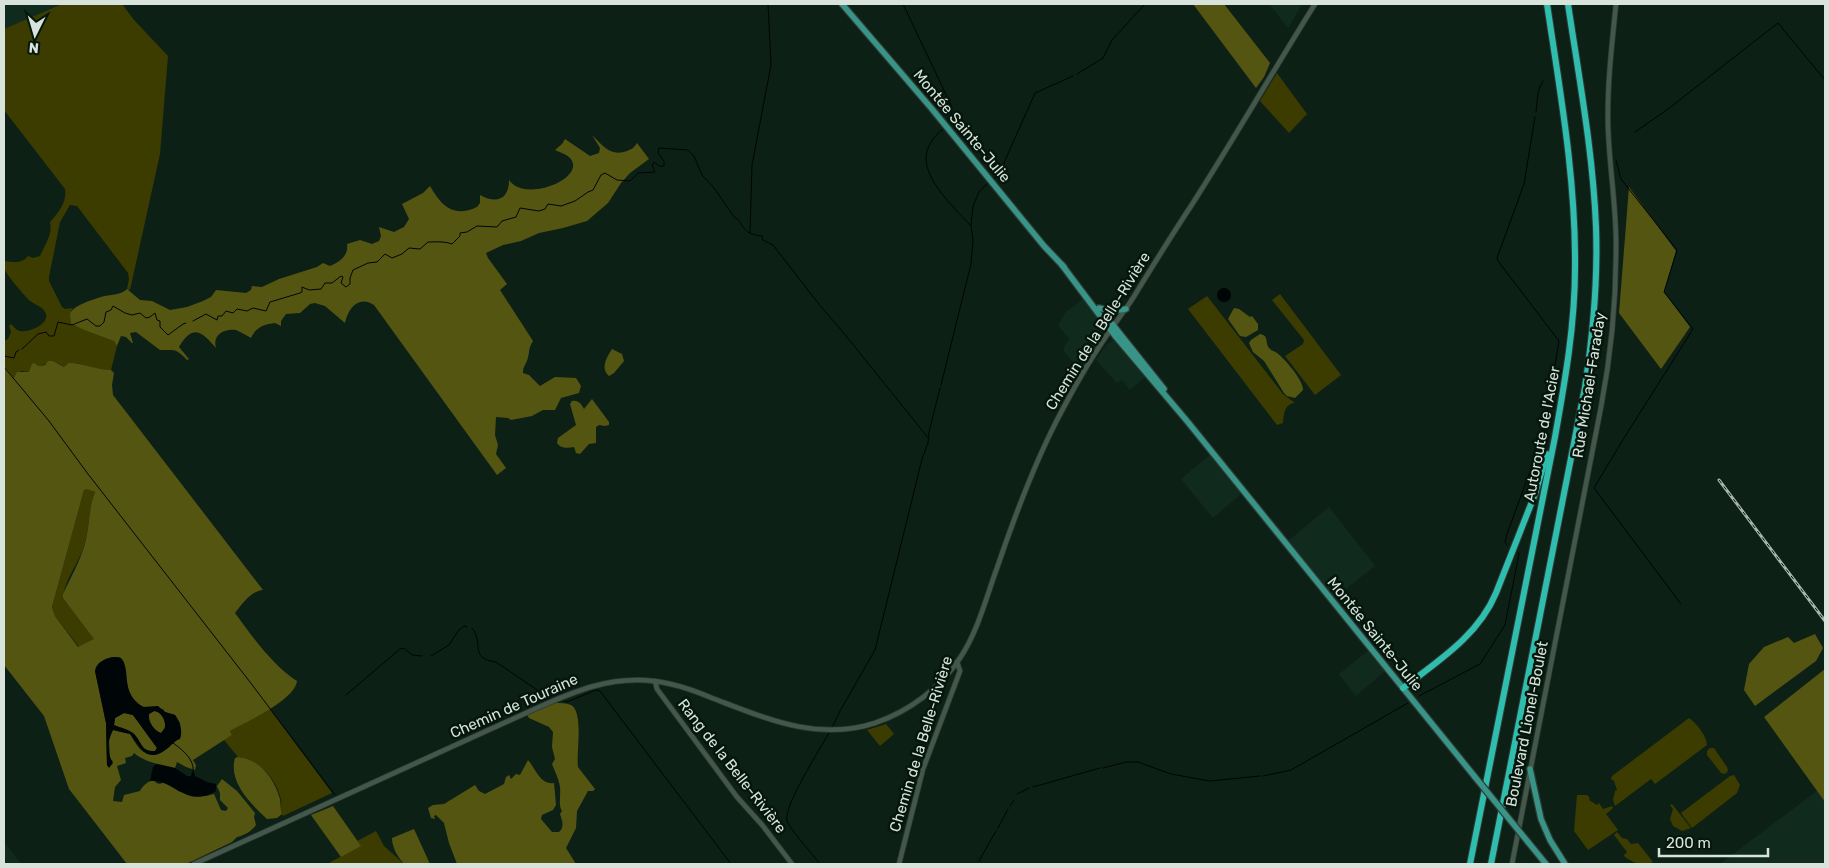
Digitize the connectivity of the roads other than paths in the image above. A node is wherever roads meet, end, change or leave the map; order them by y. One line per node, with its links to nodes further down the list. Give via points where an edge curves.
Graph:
1 (842, 4): 6 (main road, Montée Sainte-Julie)
2 (1314, 4): 8 (street, Chemin de la Belle-Rivière, via 1220,162)
3 (1546, 4): 10 (highway, Autoroute de l'Acier, via 1572,182 1575,247 1572,328)
4 (1568, 4): 20 (highway, via 1594,204 1596,264 1593,321 1585,387)
5 (1616, 4): 11 (street, Rue Michael-Faraday, via 1608,108 1616,243 1612,327 1604,390)
6 (1062, 265): 7 (main road, Montée Sainte-Julie); 9 (main road, Montée Sainte-Julie)
7 (1099, 308): 8 (main road, via 1112,311); 9 (main road, Montée Sainte-Julie)
8 (1126, 309): 9 (street, Chemin de la Belle-Rivière)
9 (1112, 328): 12 (street, Chemin de la Belle-Rivière, via 1074,389 1043,449 974,632); 14 (main road, Montée Sainte-Julie)
10 (1557, 424): 14 (highway, via 1535,494 1489,608 1462,641); 19 (highway, Autoroute de l'Acier)
11 (1566, 588): 15 (street, Boulevard Lionel-Boulet)
12 (958, 662): 13 (street, Chemin de Touraine, via 933,690 901,712 870,724 835,730 779,723 683,687); 18 (street, Chemin de la Belle-Rivière, via 960,672 923,769)
13 (655, 681): 16 (street, Chemin de Touraine, via 616,681 573,692); 17 (street, Rang de la Belle-Rivière, via 657,689 732,790)
14 (1403, 688): 22 (main road, Montée Sainte-Julie, bridge)
15 (1530, 769): 21 (street, Boulevard Lionel-Boulet); 23 (main road, via 1541,820)
16 (194, 864)
17 (792, 864)
18 (898, 864)
19 (1470, 864)
20 (1491, 864)
21 (1512, 864)
22 (1546, 864)
23 (1565, 864)

